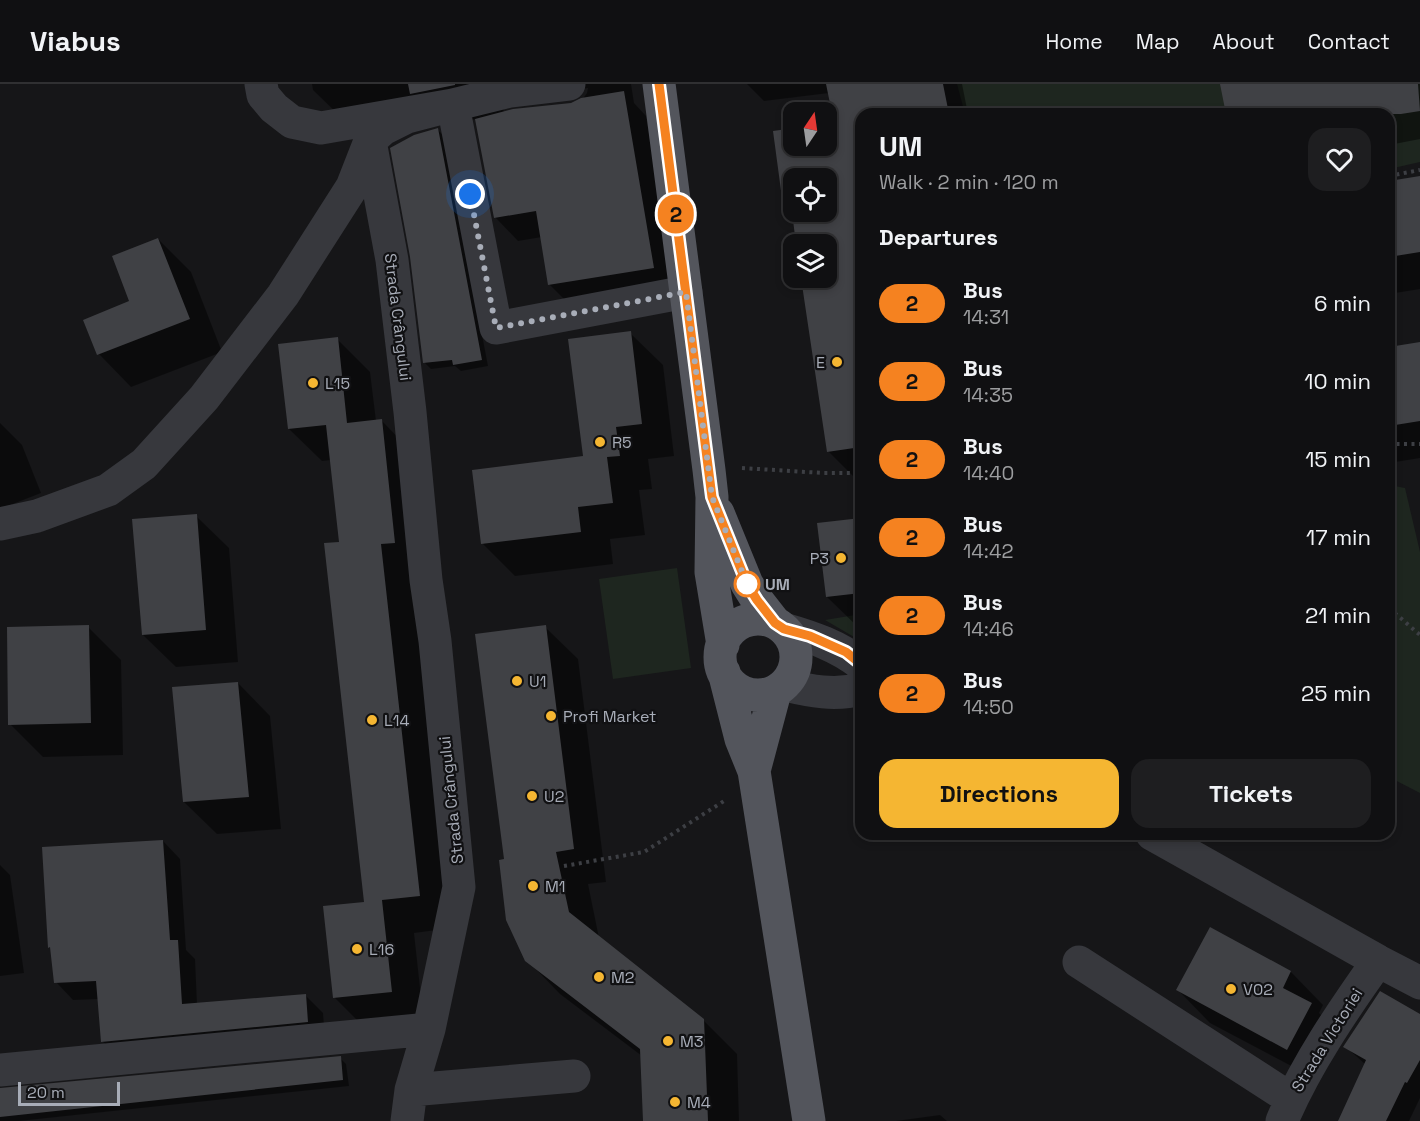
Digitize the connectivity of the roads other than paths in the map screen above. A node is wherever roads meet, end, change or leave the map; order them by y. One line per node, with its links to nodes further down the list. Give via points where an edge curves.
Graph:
1 (261, 84): 5 (street, via 263,95 292,122 321,128)
2 (569, 84): 4 (street)
3 (659, 84): 7 (main road)
4 (509, 88): 5 (street)
5 (453, 105): 6 (street, via 407,117); 7 (street, via 496,328)
6 (370, 141): 9 (street, via 352,187 283,295 204,398 144,464 108,490 37,516); 20 (street, Strada Crângului, via 392,261 459,887)
7 (686, 292): 8 (main road)
8 (711, 484): 10 (main road, via 747,584); 11 (main road, via 711,572)
9 (0, 524)
10 (779, 626): 11 (main road, via 765,620 744,622 735,628); 12 (street, via 810,636); 13 (main road, via 795,647 795,667)
11 (723, 658): 13 (main road, via 730,683 739,690 757,695); 15 (main road, via 741,740)
12 (855, 659)
13 (780, 688): 14 (street); 15 (main road)
14 (855, 691)
15 (756, 783): 25 (main road)
16 (1163, 840): 17 (street)
17 (1378, 961): 19 (street); 24 (street, Strada Victoriei, via 1351,999)
18 (1080, 962): 24 (street)
19 (1420, 983)
20 (429, 1029): 21 (street); 23 (street, Strada Crângului)
21 (0, 1070)
22 (574, 1076): 23 (street)
23 (409, 1106)
24 (1287, 1110)
25 (809, 1121)

